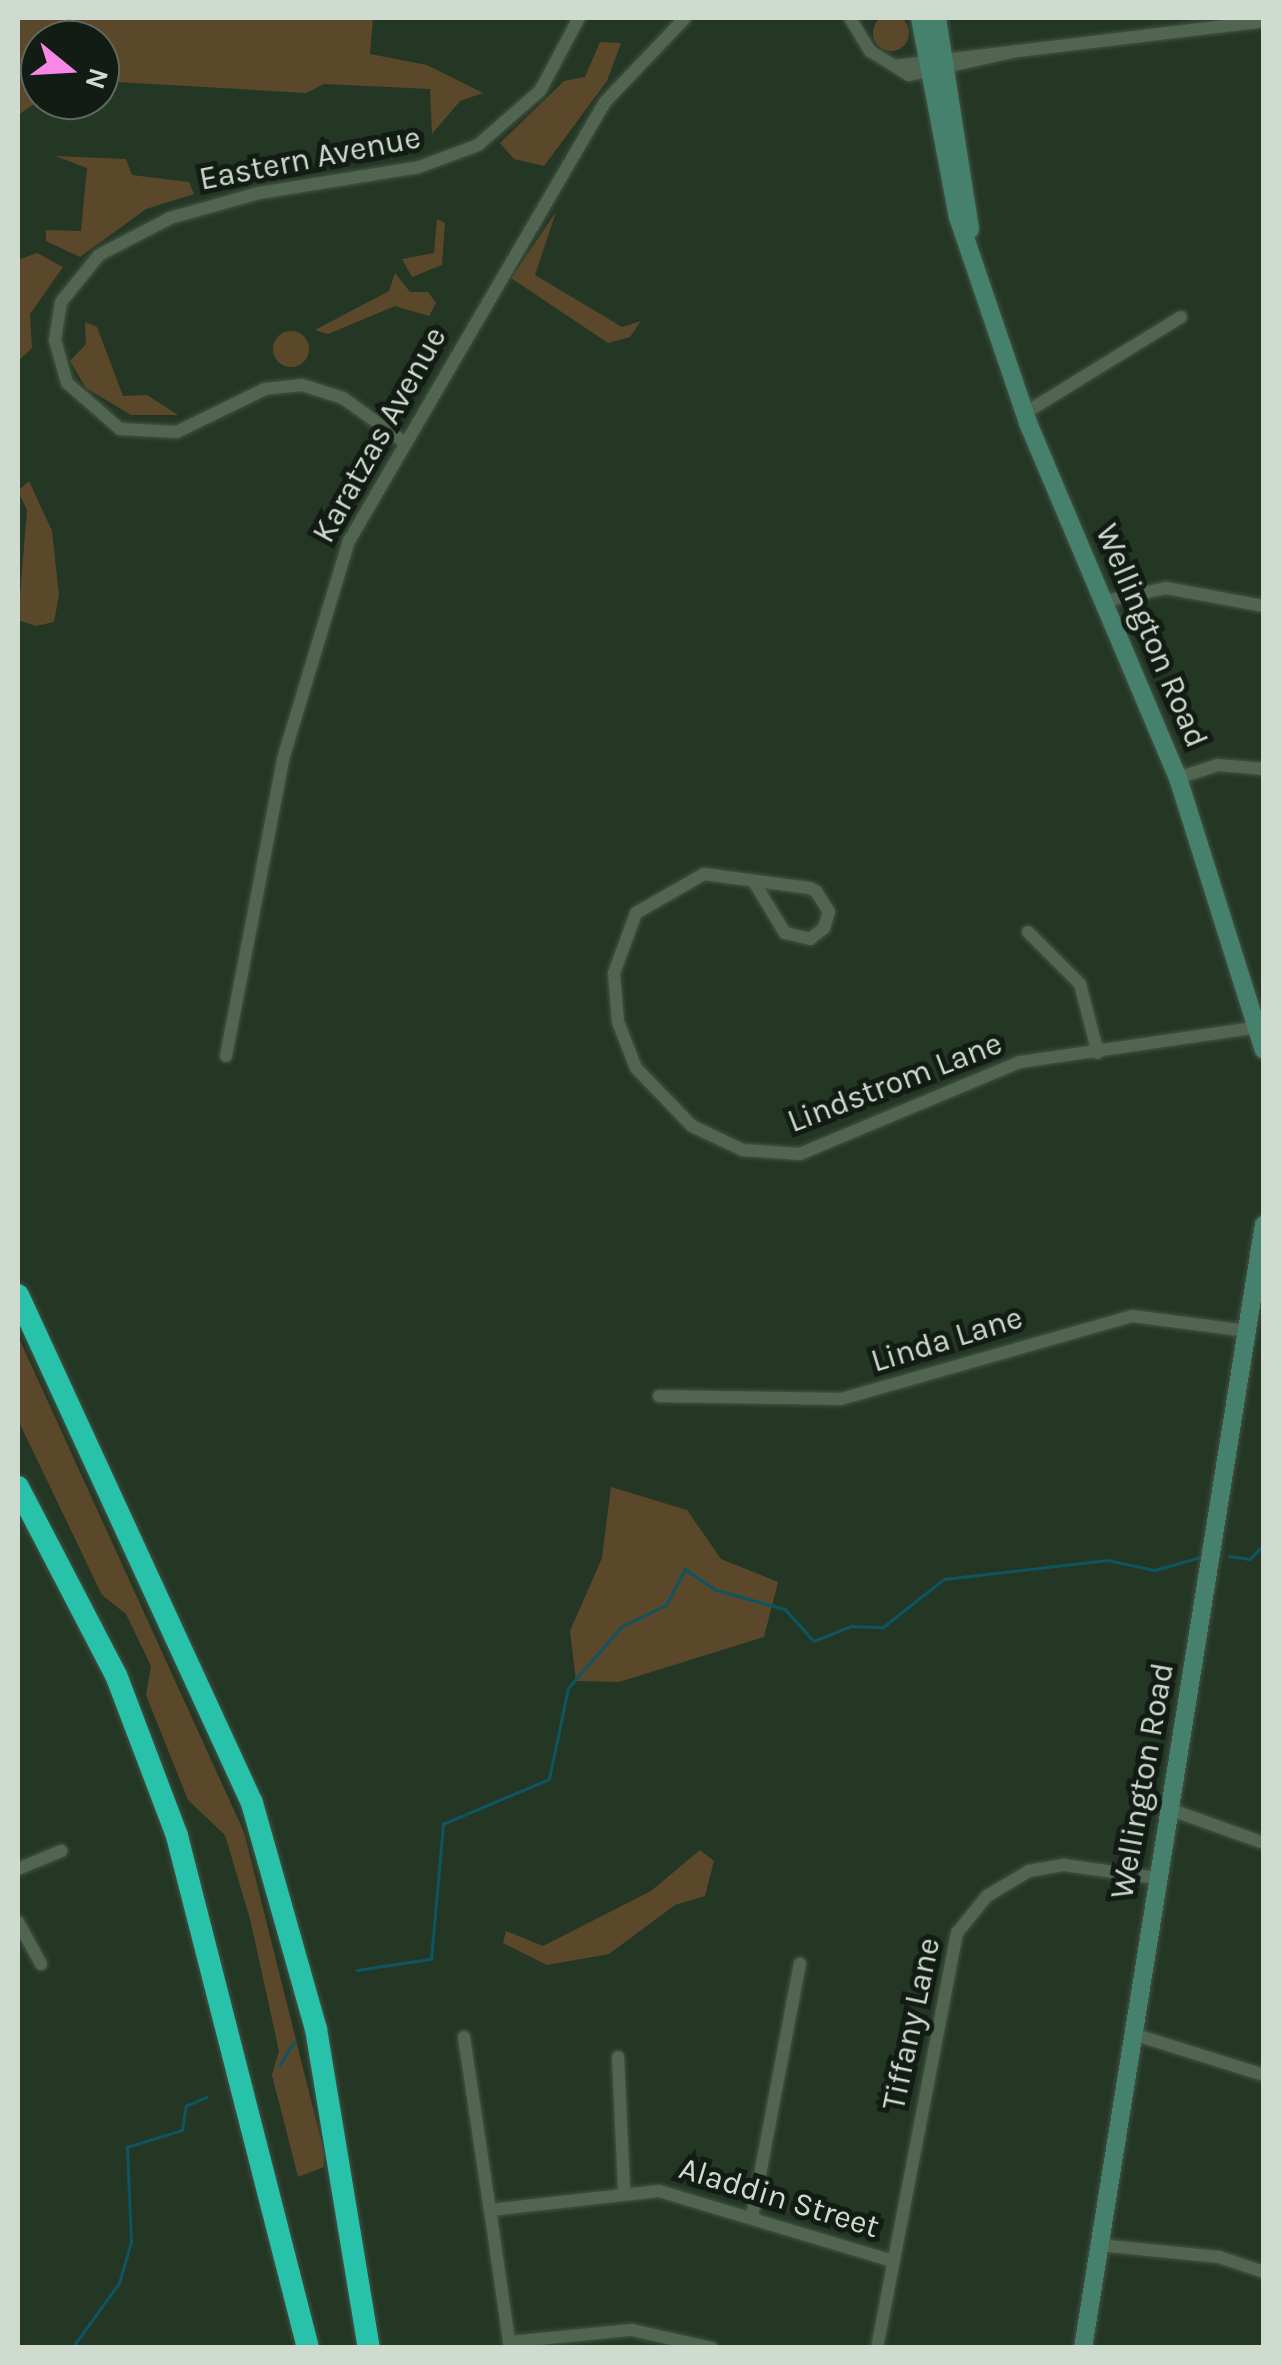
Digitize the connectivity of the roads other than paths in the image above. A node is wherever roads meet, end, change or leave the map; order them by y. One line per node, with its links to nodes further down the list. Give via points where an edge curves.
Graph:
1 (579, 18): 13 (street, Eastern Avenue, via 540,92 478,146 419,168 259,193 170,218 99,256 61,302 56,340 66,383 120,429 178,432 265,389 302,385 343,398)
2 (685, 18): 13 (street, Karatzas Avenue, via 604,102)
3 (850, 18): 9 (street, via 870,50)
4 (920, 18): 8 (main road, Wellington Road)
5 (937, 18): 8 (main road, Wellington Road)
6 (1264, 21): 7 (street)
7 (1019, 50): 8 (street); 10 (street)
8 (934, 54): 9 (street); 10 (main road, Wellington Road)
9 (894, 66): 10 (street)
10 (938, 74): 12 (main road, Wellington Road, via 971,250)
11 (1180, 317): 12 (street)
12 (1024, 413): 14 (main road, Wellington Road)
13 (404, 442): 23 (street, Karatzas Avenue, via 325,602 270,816)
14 (1104, 601): 15 (street, via 1166,588); 17 (main road, Wellington Road)
15 (1264, 606)
16 (1264, 769): 17 (street, via 1218,764)
17 (1178, 778): 20 (main road, Wellington Road)
18 (754, 882): 18 (street, Lindstrom Lane, via 784,933 801,940 824,928 829,912 816,891); 22 (street, Lindstrom Lane, via 704,874 662,890 627,927 614,972 618,1022 636,1068 717,1141 800,1154 997,1070)
19 (1028, 932): 22 (street, via 1080,984)
20 (1259, 1026): 21 (main road, Wellington Road); 22 (street, Lindstrom Lane)
21 (1264, 1050)
22 (1098, 1053)
23 (226, 1056)
24 (1264, 1224): 26 (main road, Wellington Road)
25 (18, 1295): 49 (highway, via 252,1803 316,2029)
26 (1247, 1331): 27 (street, Linda Lane, via 1132,1316 841,1399); 29 (main road, Wellington Road)
27 (659, 1396)
28 (18, 1487): 48 (highway, via 116,1676 177,1836)
29 (1169, 1809): 30 (street); 33 (main road, Wellington Road)
30 (1264, 1843)
31 (61, 1851): 32 (street)
32 (18, 1869)
33 (1156, 1878): 37 (main road, Wellington Road); 45 (street, Tiffany Lane, via 1052,1865 1006,1882 970,1912 950,1958)
34 (18, 1922): 36 (street)
35 (800, 1963): 43 (street)
36 (41, 1964)
37 (1132, 2034): 40 (street); 44 (main road, Wellington Road)
38 (464, 2037): 42 (street)
39 (618, 2057): 41 (street)
40 (1264, 2075)
41 (624, 2189): 42 (street, Aladdin Street); 43 (street, Aladdin Street)
42 (490, 2210): 47 (street)
43 (752, 2216): 45 (street, Aladdin Street)
44 (1099, 2245): 46 (street, via 1219,2257); 52 (main road, Wellington Road)
45 (893, 2261): 51 (street, Tiffany Lane)
46 (1264, 2272)
47 (510, 2345): 50 (street, via 632,2330)
48 (308, 2348)
49 (369, 2348)
50 (712, 2348)
51 (877, 2348)
52 (1083, 2348)

